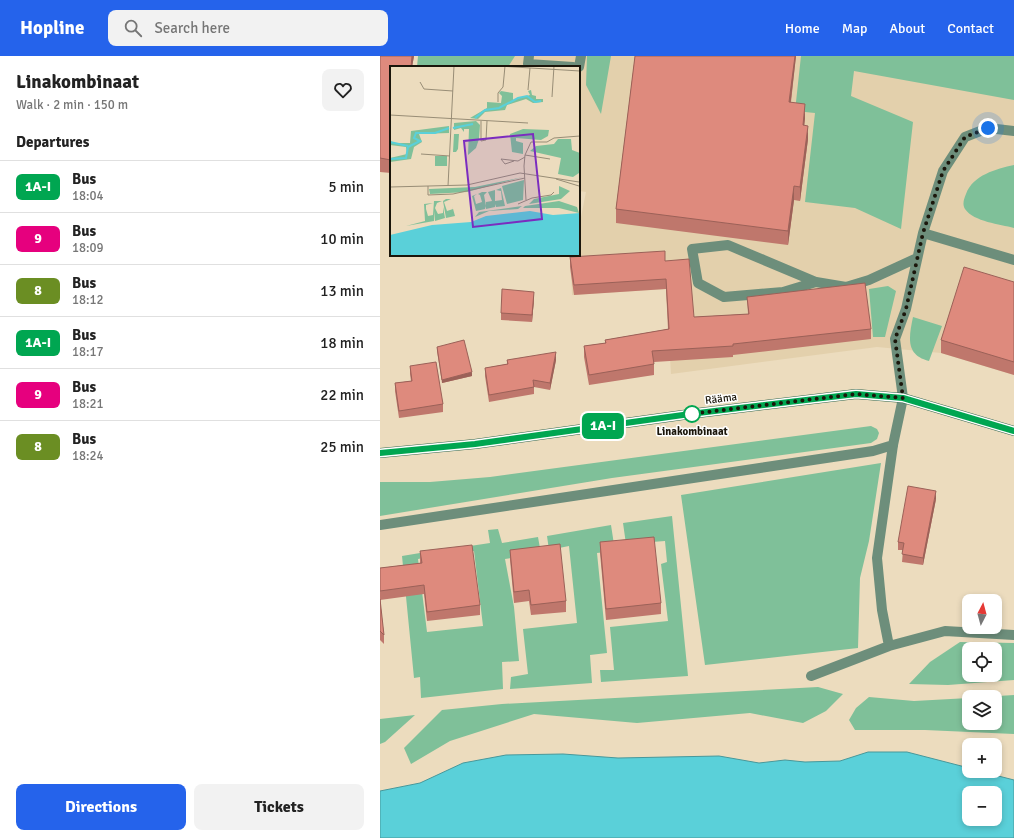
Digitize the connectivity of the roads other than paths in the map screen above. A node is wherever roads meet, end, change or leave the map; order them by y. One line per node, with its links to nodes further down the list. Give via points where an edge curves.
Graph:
1 (529, 56): 3 (street, via 528,64)
2 (581, 56): 4 (street)
3 (558, 66)
4 (579, 66)
5 (1014, 131): 6 (street, via 988,128 965,137 943,171)
6 (923, 233): 7 (street); 8 (street)
7 (917, 258): 9 (street, via 869,280 846,287); 10 (street, via 906,309 895,339)
8 (1014, 260)
9 (816, 282): 9 (street, via 728,245 692,249 698,283 724,297 783,292)
10 (903, 398): 11 (main road, Rääma); 12 (street); 13 (main road, Rääma, via 856,394 475,444)
11 (1014, 431)
12 (893, 445): 14 (street, via 873,451); 16 (street, via 878,558 882,610)
13 (380, 452)
14 (380, 525)
15 (1014, 635): 16 (street, via 945,632)
16 (889, 646): 17 (street)
17 (811, 676)

